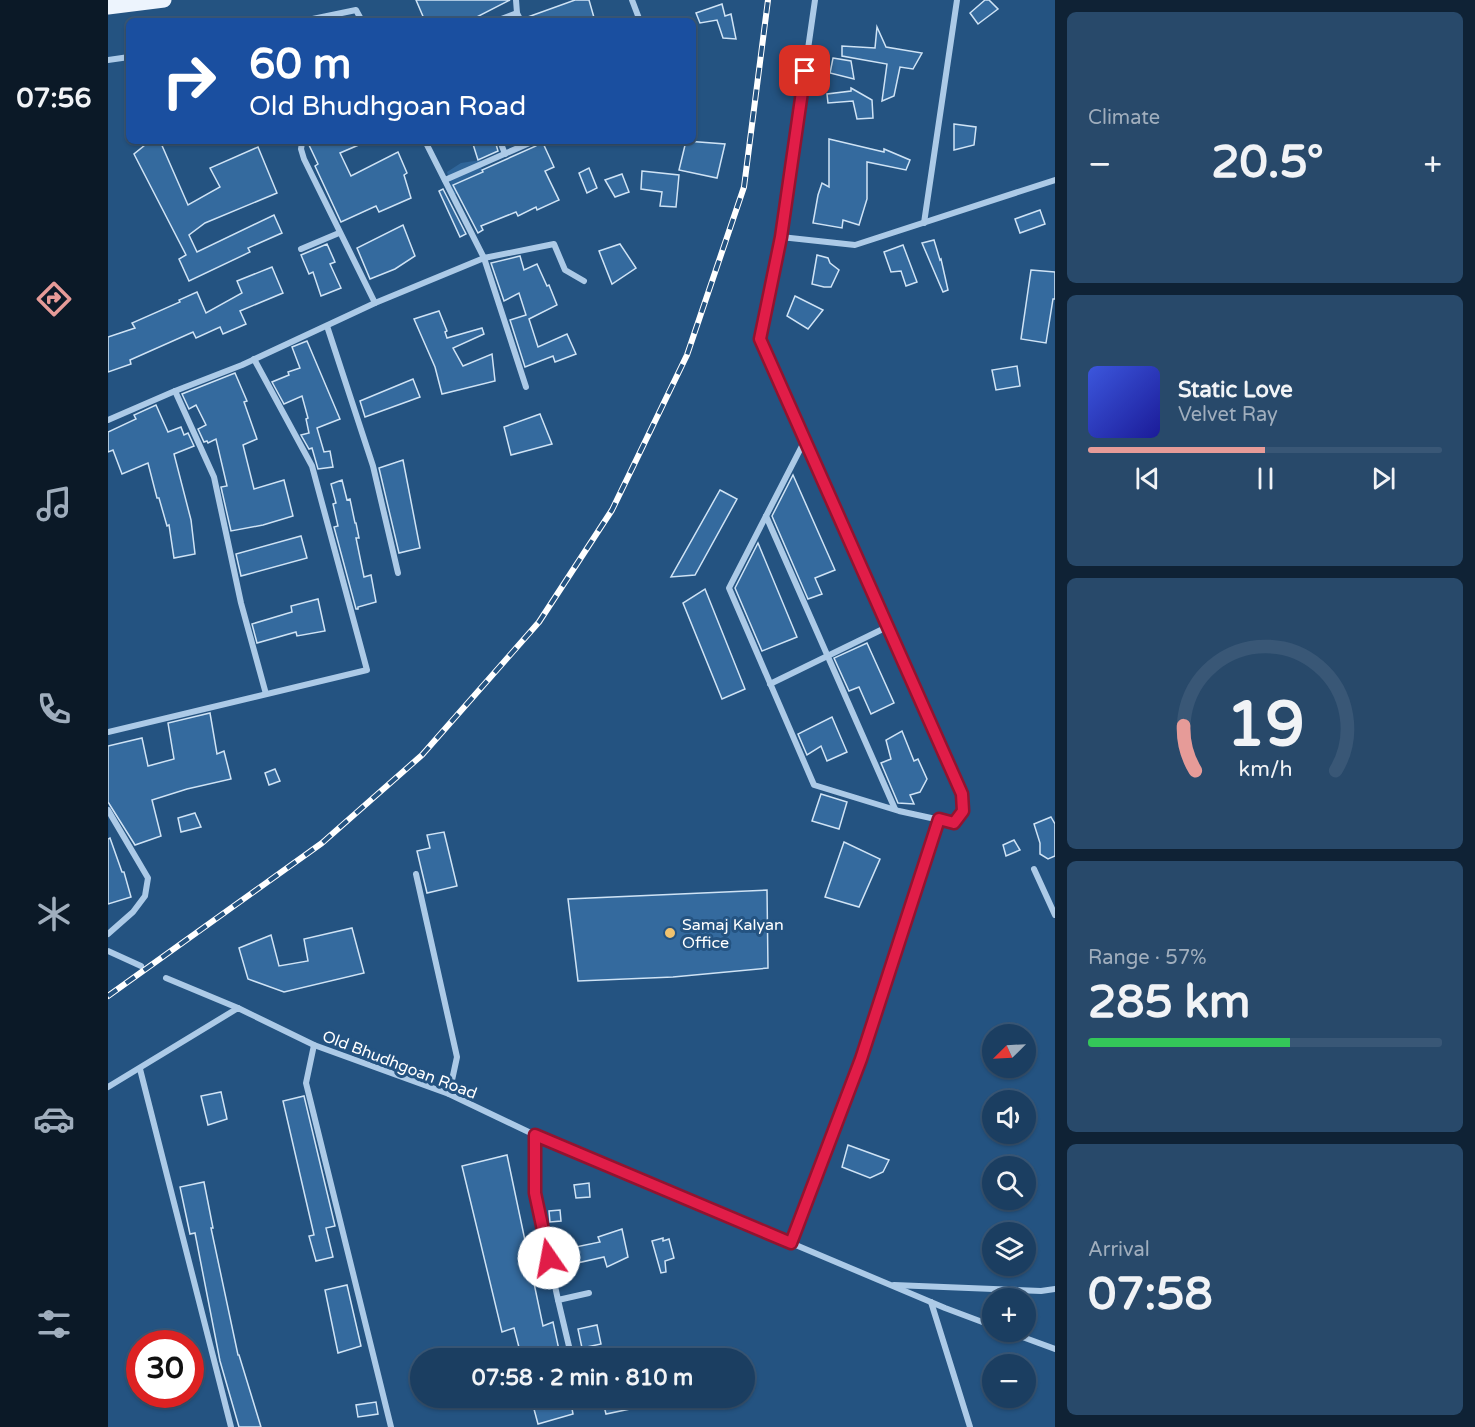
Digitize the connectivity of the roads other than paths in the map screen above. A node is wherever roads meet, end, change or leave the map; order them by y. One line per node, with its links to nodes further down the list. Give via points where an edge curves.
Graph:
1 (164, 0): 6 (main road)
2 (516, 0): 7 (street)
3 (632, 0): 12 (street)
4 (815, 0): 24 (street)
5 (957, 0): 22 (street)
6 (108, 6)
7 (517, 13): 10 (street); 11 (street)
8 (317, 18): 9 (street, via 356,10)
9 (360, 18)
10 (504, 18)
11 (520, 18)
12 (639, 18)
13 (126, 57): 14 (street)
14 (108, 60)
15 (302, 144): 23 (street, via 304,159)
16 (426, 144): 20 (street)
17 (501, 144): 19 (street)
18 (527, 144): 19 (street)
19 (505, 154): 20 (street)
20 (445, 180): 26 (street)
21 (1055, 180): 22 (street)
22 (924, 223): 24 (street, via 855,245)
23 (339, 233): 25 (street); 28 (street)
24 (781, 237): 34 (street, via 760,339)
25 (301, 249)
26 (484, 258): 27 (street, via 554,244 565,270); 28 (street); 31 (street)
27 (584, 281)
28 (375, 303): 29 (street)
29 (327, 326): 30 (street); 36 (street, via 373,465)
30 (254, 359): 32 (street); 40 (street, via 312,466 367,670)
31 (526, 387)
32 (175, 391): 33 (street); 40 (street, via 214,477 241,603)
33 (108, 420)
34 (805, 440): 35 (street); 37 (street)
35 (766, 516): 38 (street); 39 (street, via 729,588)
36 (398, 573)
37 (888, 627): 38 (street); 44 (street, via 962,794 963,811 954,823)
38 (828, 656): 39 (street); 42 (street)
39 (770, 684): 42 (street, via 814,785)
40 (266, 694): 41 (street)
41 (108, 732)
42 (895, 809): 44 (street)
43 (108, 810): 48 (street, via 148,878 145,896)
44 (939, 819): 58 (street, via 861,1059)
45 (1034, 869): 47 (street)
46 (416, 874): 56 (street, via 457,1057)
47 (1055, 915)
48 (108, 934)
49 (108, 951): 50 (street)
50 (141, 966)
51 (166, 978): 52 (street, Old Bhudhgoan Road)
52 (238, 1008): 53 (street, Old Bhudhgoan Road); 54 (street)
53 (314, 1045): 56 (street, Old Bhudhgoan Road); 69 (street, via 306,1083)
54 (140, 1069): 55 (street); 68 (street)
55 (108, 1087)
56 (449, 1094): 57 (street, Old Bhudhgoan Road)
57 (535, 1135): 58 (street, Old Bhudhgoan Road); 62 (street, via 535,1193)
58 (791, 1243): 59 (street, Old Bhudhgoan Road)
59 (891, 1285): 60 (street); 63 (street, Old Bhudhgoan Road)
60 (1055, 1289)
61 (589, 1293): 62 (street)
62 (558, 1300): 66 (street)
63 (931, 1302): 64 (street, Old Bhudhgoan Road); 70 (street)
64 (982, 1322)
65 (1036, 1342): 67 (street)
66 (569, 1348)
67 (1055, 1349)
68 (231, 1427)
69 (391, 1427)
70 (970, 1427)

